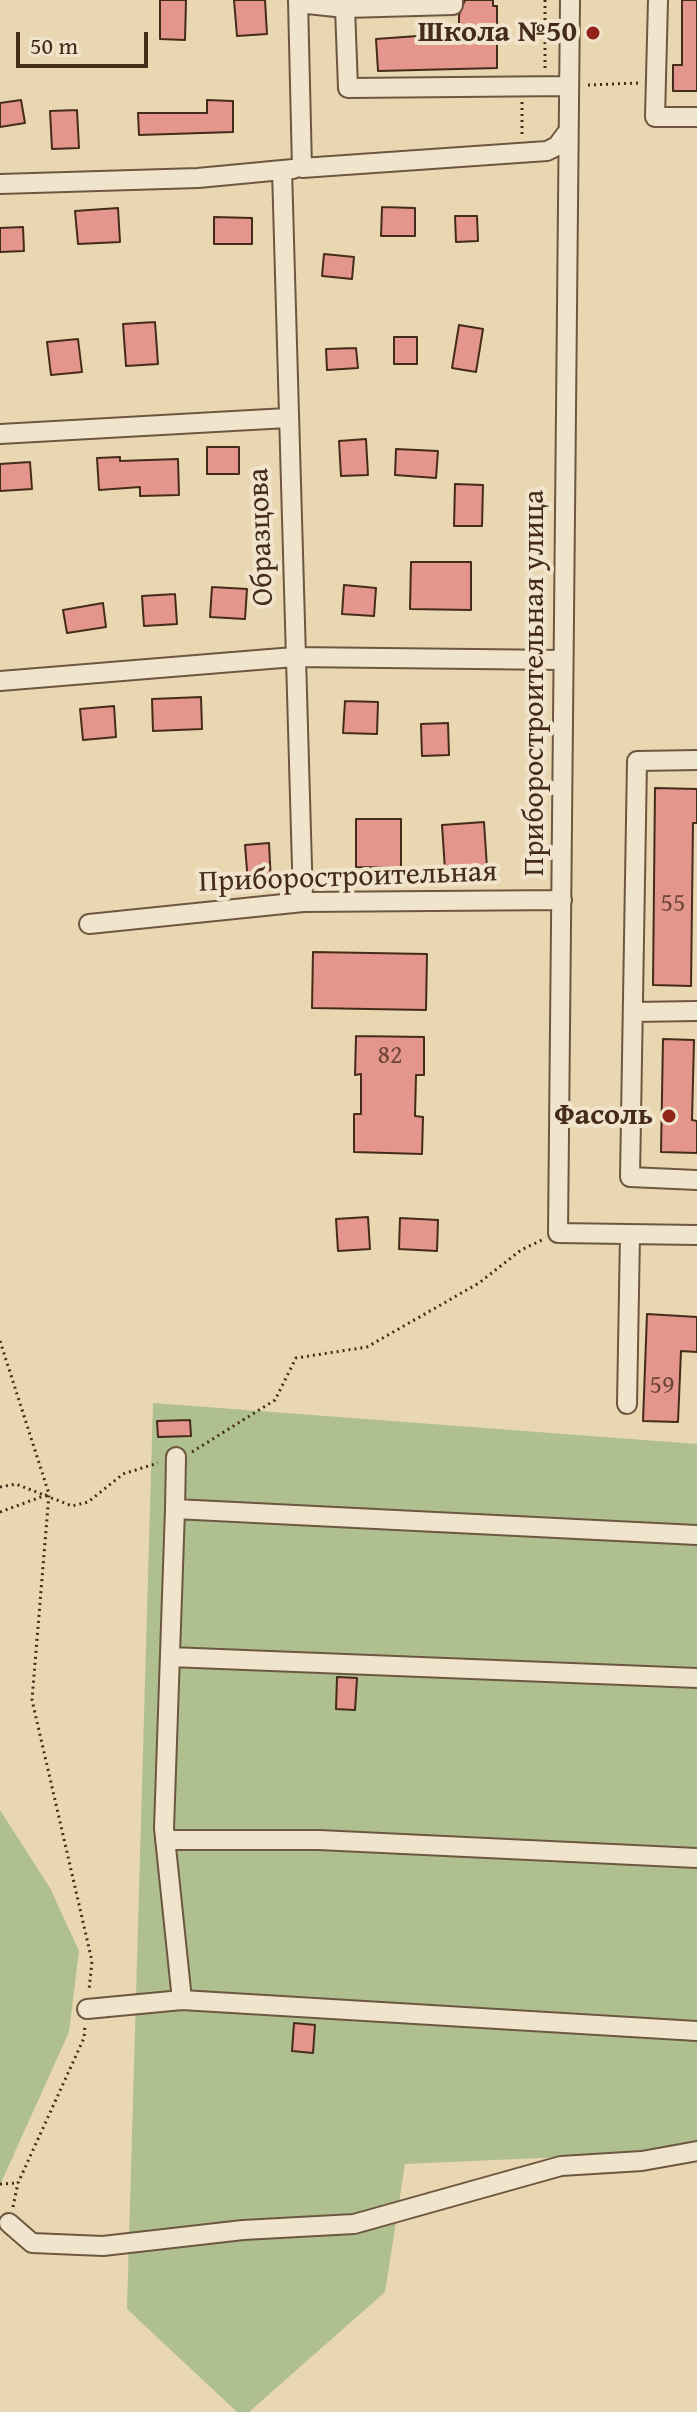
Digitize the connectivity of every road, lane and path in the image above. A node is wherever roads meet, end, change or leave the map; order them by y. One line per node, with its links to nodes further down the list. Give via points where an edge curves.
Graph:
1 (453, 0): 6 (street, via 453,5)
2 (545, 0): 9 (path)
3 (570, 0): 10 (street, Приборостроительная улица)
4 (658, 0): 7 (street)
5 (298, 2): 6 (street); 14 (street)
6 (345, 8): 8 (street, via 348,88)
7 (656, 82): 10 (path); 11 (street, via 655,117)
8 (521, 86): 9 (street); 13 (path)
9 (545, 86): 10 (street)
10 (568, 86): 12 (street, Приборостроительная улица)
11 (697, 117)
12 (566, 134): 13 (street, via 547,151); 20 (street, Приборостроительная улица)
13 (522, 153): 14 (street)
14 (302, 168): 15 (street)
15 (282, 170): 16 (street); 17 (street, Образцова)
16 (0, 184)
17 (287, 418): 18 (street); 19 (street, Образцова)
18 (0, 434)
19 (294, 657): 20 (street); 21 (street); 24 (street, Образцова)
20 (563, 660): 23 (street, Приборостроительная улица)
21 (0, 681)
22 (697, 760): 27 (street, via 637,761)
23 (562, 900): 24 (street, Приборостроительная); 29 (street, Приборостроительная улица)
24 (303, 902): 25 (street, Приборостроительная)
25 (89, 924)
26 (697, 1011): 27 (street)
27 (633, 1012): 28 (street, via 630,1177)
28 (697, 1180)
29 (558, 1233): 30 (street); 34 (path, via 521,1250 479,1283 367,1347 296,1358 275,1400)
30 (630, 1235): 31 (street); 33 (street)
31 (697, 1235)
32 (0, 1341): 36 (path)
33 (627, 1404)
34 (176, 1457): 36 (path, via 123,1474 88,1502 72,1506); 37 (street)
35 (0, 1487): 36 (path, via 16,1484)
36 (49, 1494): 38 (path); 45 (path, via 32,1700 92,1961)
37 (175, 1509): 39 (street); 40 (street)
38 (0, 1512)
39 (697, 1535)
40 (170, 1657): 41 (street); 42 (street)
41 (697, 1678)
42 (165, 1840): 43 (street, via 319,1840); 44 (street)
43 (697, 1858)
44 (182, 2000): 45 (street); 46 (street)
45 (87, 2009): 48 (path, via 84,2038)
46 (697, 2031)
47 (697, 2151): 50 (street, via 561,2166 354,2224 103,2246 32,2243)
48 (18, 2183): 49 (path); 50 (path)
49 (0, 2184)
50 (9, 2223)

